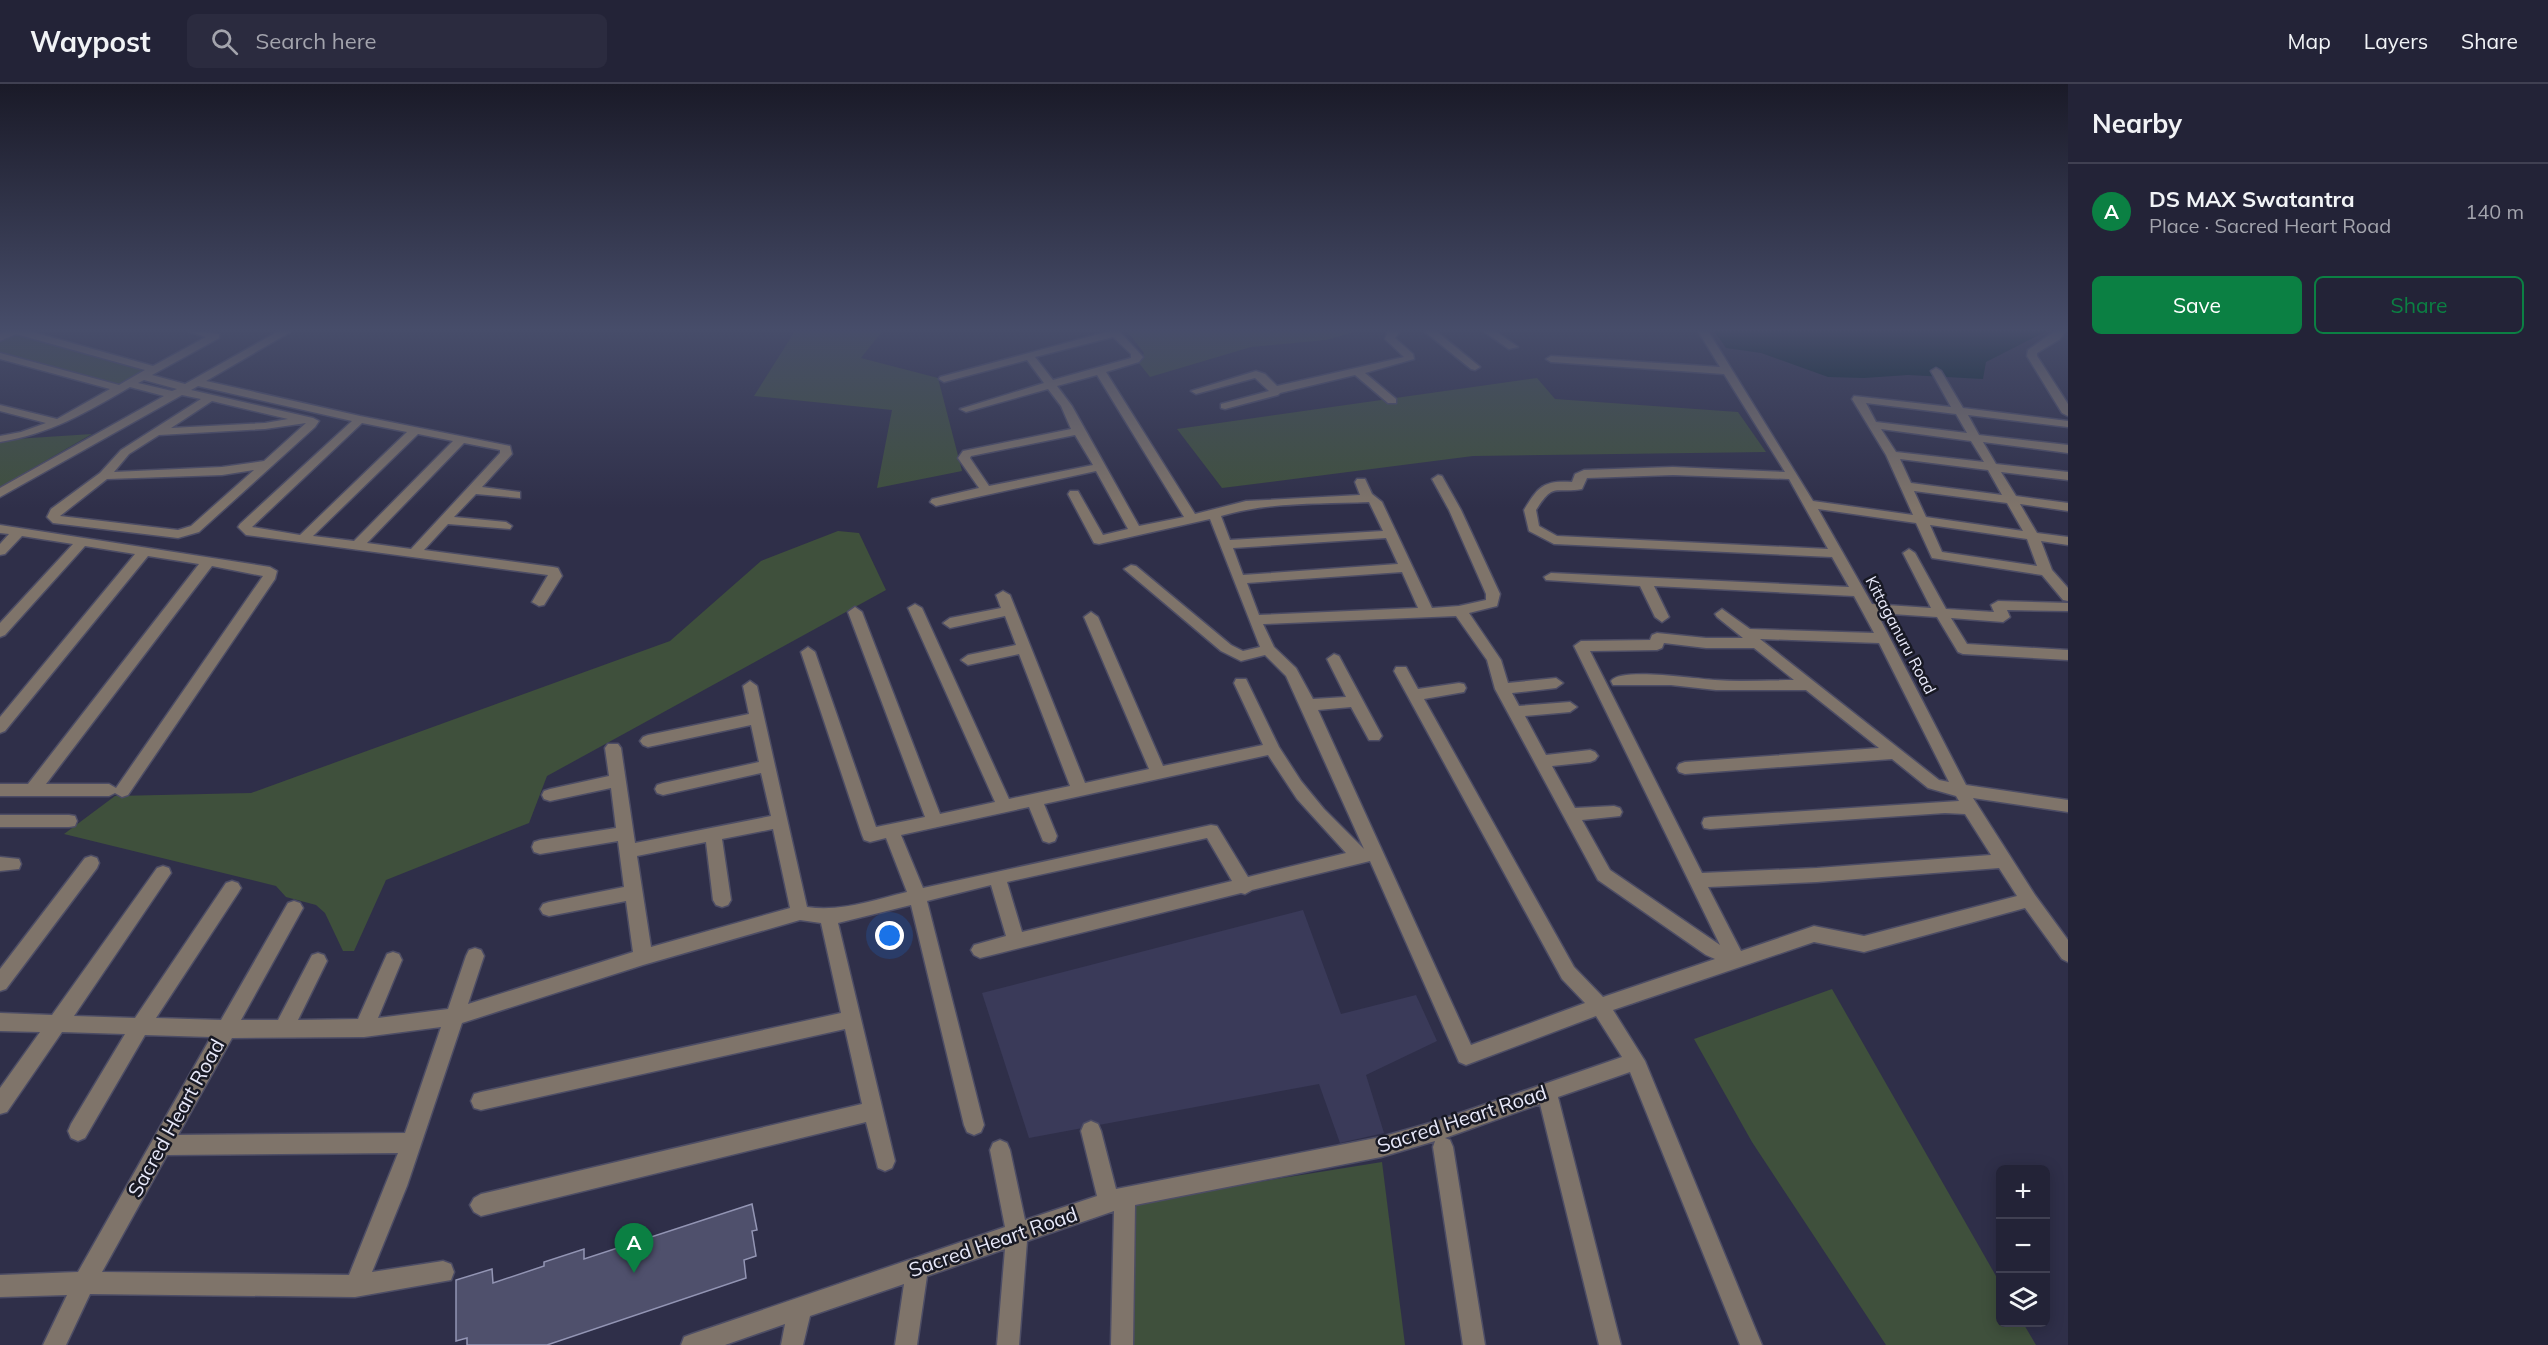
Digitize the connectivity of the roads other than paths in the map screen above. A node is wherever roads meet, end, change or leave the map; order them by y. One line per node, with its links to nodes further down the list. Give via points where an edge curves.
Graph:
1 (119, 390): 24 (street)
2 (183, 390): 46 (street)
3 (186, 390): 15 (street)
4 (189, 390): 23 (street)
5 (1030, 390): 19 (street)
6 (1054, 390): 28 (street)
7 (1112, 390): 55 (street)
8 (1200, 390): 14 (street)
9 (1275, 390): 17 (street, via 1266,397)
10 (1379, 390): 16 (street)
11 (1740, 390): 39 (street, Kittaganuru Road)
12 (1948, 390): 20 (street)
13 (2053, 390): 21 (street)
14 (1196, 391)
15 (210, 398): 22 (street); 29 (street)
16 (1392, 401)
17 (1225, 406)
18 (0, 408): 24 (street)
19 (966, 409)
20 (1961, 411): 25 (street); 26 (street, via 1858,398); 30 (street)
21 (2068, 413)
22 (310, 419): 29 (street, via 265,426); 35 (street, via 311,425)
23 (360, 419): 27 (street); 64 (street, via 244,527 250,532)
24 (58, 423): 31 (street)
25 (2068, 423)
26 (1872, 424): 30 (street); 34 (street)
27 (415, 430): 32 (street); 64 (street)
28 (1078, 431): 36 (street); 45 (street, via 967,453 964,459)
29 (154, 432): 38 (street, via 125,452)
30 (1976, 438): 33 (street); 37 (street)
31 (0, 439)
32 (461, 439): 44 (street, via 506,448 506,454); 67 (street)
33 (2068, 449)
34 (1892, 455): 37 (street); 43 (street)
35 (268, 464): 38 (street, via 222,471); 38 (street, via 188,533 53,517)
36 (1100, 467): 45 (street); 60 (street)
37 (1993, 467): 40 (street); 50 (street)
38 (104, 476)
39 (1793, 476): 52 (street, Kittaganuru Road); 72 (street, via 1673,471 1584,474 1578,486 1560,485 1542,491 1530,510 1533,528 1554,540)
40 (2068, 476)
41 (1438, 479): 89 (street, via 1493,594 1492,603)
42 (1361, 482): 49 (street)
43 (1907, 486): 50 (street); 57 (street)
44 (472, 490): 48 (street); 56 (street)
45 (986, 490): 51 (street)
46 (0, 493)
47 (1074, 494): 60 (street, via 1099,540)
48 (516, 495)
49 (1367, 497): 54 (street, via 1265,502); 62 (street, via 1376,502)
50 (2011, 500): 53 (street); 63 (street)
51 (936, 502)
52 (1808, 504): 57 (street); 72 (street, Kittaganuru Road)
53 (2068, 507)
54 (1214, 514): 55 (street); 68 (street)
55 (1191, 518): 60 (street)
56 (444, 520): 58 (street); 71 (street)
57 (1923, 520): 63 (street); 77 (street, via 1937,555)
58 (506, 526)
59 (0, 529): 61 (street)
60 (1135, 531)
61 (19, 532): 66 (street); 69 (street)
62 (1391, 534): 68 (street); 75 (street)
63 (2032, 536): 65 (street); 77 (street)
64 (303, 539): 67 (street)
65 (2068, 541)
66 (82, 542): 70 (street); 98 (street)
67 (359, 544): 71 (street)
68 (1226, 544): 79 (street)
69 (1, 550)
70 (144, 552): 74 (street); 121 (street)
71 (415, 552): 84 (street, via 553,571 555,576)
72 (1837, 553): 81 (street, Kittaganuru Road)
73 (1909, 553): 92 (street)
74 (208, 562): 135 (street); 135 (street, via 271,573 116,791)
75 (1407, 568): 79 (street); 91 (street)
76 (1131, 569): 102 (street, via 1227,648 1241,656)
77 (2046, 571): 83 (street)
78 (1551, 577): 80 (street)
79 (1240, 579): 96 (street)
80 (1645, 581): 81 (street); 95 (street)
81 (1859, 592): 87 (street, Kittaganuru Road)
82 (1003, 595): 88 (street)
83 (2068, 597)
84 (538, 602)
85 (2068, 607): 92 (street, via 1998,605 2003,617)
86 (915, 608): 140 (street)
87 (1868, 608): 92 (street); 100 (street, Kittaganuru Road)
88 (1009, 611): 97 (street); 101 (street)
89 (1459, 611): 91 (street); 114 (street, via 1494,660)
90 (855, 612): 147 (street)
91 (1427, 612): 96 (street)
92 (1941, 613): 104 (street, via 1963,650)
93 (1722, 614): 99 (street)
94 (1091, 616): 131 (street)
95 (1662, 616)
96 (1254, 620): 102 (street)
97 (950, 623)
98 (0, 632)
99 (1752, 638): 100 (street); 111 (street); 161 (street, via 1706,643 1657,638 1657,645 1581,646)
100 (1884, 638): 137 (street, Kittaganuru Road)
101 (1024, 648): 106 (street); 136 (street)
102 (1268, 650): 117 (street, via 1291,672)
103 (808, 652): 150 (street, via 870,835)
104 (2068, 655)
105 (1334, 659): 116 (street)
106 (968, 660)
107 (1401, 672): 115 (street)
108 (1618, 681): 111 (street)
109 (1241, 683): 125 (street)
110 (1556, 683): 114 (street)
111 (1810, 685): 126 (street)
112 (750, 686): 120 (street)
113 (1459, 688): 115 (street)
114 (1502, 689): 119 (street)
115 (1414, 695): 181 (street, via 1568,973)
116 (1356, 701): 117 (street); 122 (street)
117 (1309, 705): 156 (street)
118 (1570, 707): 119 (street)
119 (1515, 712): 128 (street)
120 (757, 718): 123 (street); 129 (street)
121 (0, 727)
122 (1374, 736)
123 (648, 741)
124 (613, 748): 132 (street)
125 (1272, 749): 131 (street); 156 (street, via 1297,788)
126 (1895, 753): 130 (street); 137 (street, via 1934,784)
127 (1590, 756): 128 (street)
128 (1542, 761): 144 (street)
129 (768, 766): 134 (street); 146 (street)
130 (1685, 768)
131 (1158, 773): 136 (street)
132 (618, 780): 138 (street); 151 (street)
133 (0, 789): 135 (street)
134 (663, 789)
135 (32, 790)
136 (1080, 790): 139 (street)
137 (1961, 791): 141 (street); 142 (street, Kittaganuru Road)
138 (550, 795)
139 (1035, 799): 140 (street); 153 (street)
140 (1004, 805): 147 (street)
141 (2068, 806)
142 (1970, 808): 149 (street); 157 (street, Kittaganuru Road)
143 (1614, 812): 144 (street)
144 (1572, 814): 178 (street, via 1604,875 1712,950)
145 (69, 821): 148 (street)
146 (780, 821): 152 (street); 170 (street)
147 (935, 821): 150 (street)
148 (0, 822)
149 (1710, 823)
150 (891, 830): 165 (street)
151 (625, 833): 154 (street); 155 (street)
152 (713, 834): 155 (street); 166 (street)
153 (1049, 836)
154 (540, 847)
155 (628, 851): 164 (street)
156 (1367, 855): 162 (street); 181 (street, via 1466,1056)
157 (2003, 861): 161 (street); 167 (street, Kittaganuru Road)
158 (91, 863): 180 (street)
159 (163, 873): 185 (street)
160 (997, 877): 162 (street, via 1211,831); 165 (street); 172 (street)
161 (1698, 880): 178 (street)
162 (1245, 887): 172 (street)
163 (232, 888): 186 (street)
164 (634, 892): 169 (street); 176 (street)
165 (917, 896): 171 (street); 195 (street)
166 (722, 900)
167 (2029, 900): 174 (street, Kittaganuru Road); 178 (street, via 1864,944 1814,934)
168 (294, 908): 189 (street)
169 (549, 909)
170 (800, 913): 171 (street); 176 (street)
171 (828, 916): 183 (street)
172 (1017, 941): 173 (street)
173 (980, 950)
174 (2068, 954)
175 (475, 956): 182 (street)
176 (643, 957): 182 (street)
177 (393, 960): 188 (street)
178 (1736, 960): 181 (street)
179 (318, 961): 187 (street)
180 (0, 983)
181 (1599, 1006): 190 (street)
182 (453, 1017): 188 (street); 198 (street)
183 (852, 1019): 192 (street); 194 (street)
184 (0, 1022): 185 (street, Sacred Heart Road)
185 (59, 1022): 186 (street, Sacred Heart Road); 193 (street)
186 (141, 1026): 189 (street, Sacred Heart Road); 196 (street)
187 (284, 1028): 188 (street); 189 (street)
188 (363, 1028)
189 (226, 1029): 199 (street, Sacred Heart Road)
190 (1635, 1061): 191 (street, Sacred Heart Road); 220 (street)
191 (1547, 1092): 203 (street, Sacred Heart Road, via 1381,1147); 219 (street)
192 (481, 1101)
193 (0, 1106)
194 (873, 1111): 202 (street); 204 (street)
195 (974, 1125)
196 (78, 1131)
197 (1091, 1131): 203 (street)
198 (410, 1143): 199 (street); 210 (street, via 383,1222)
199 (161, 1145): 208 (street, Sacred Heart Road)
200 (1443, 1147): 218 (street)
201 (1000, 1150): 205 (street)
202 (885, 1161)
203 (1117, 1199): 205 (street, Sacred Heart Road); 217 (street)
204 (480, 1205)
205 (1017, 1233): 206 (street, Sacred Heart Road); 216 (street)
206 (917, 1268): 211 (street, Sacred Heart Road); 215 (street)
207 (443, 1272): 210 (street)
208 (84, 1283): 209 (street); 210 (street); 212 (street, Sacred Heart Road)
209 (0, 1286)
210 (355, 1286)
211 (800, 1308): 213 (street, Sacred Heart Road); 214 (street)
212 (54, 1345)
213 (692, 1345)
214 (792, 1345)
215 (906, 1345)
216 (1008, 1345)
217 (1122, 1345)
218 (1474, 1345)
219 (1610, 1345)
220 (1751, 1345)

